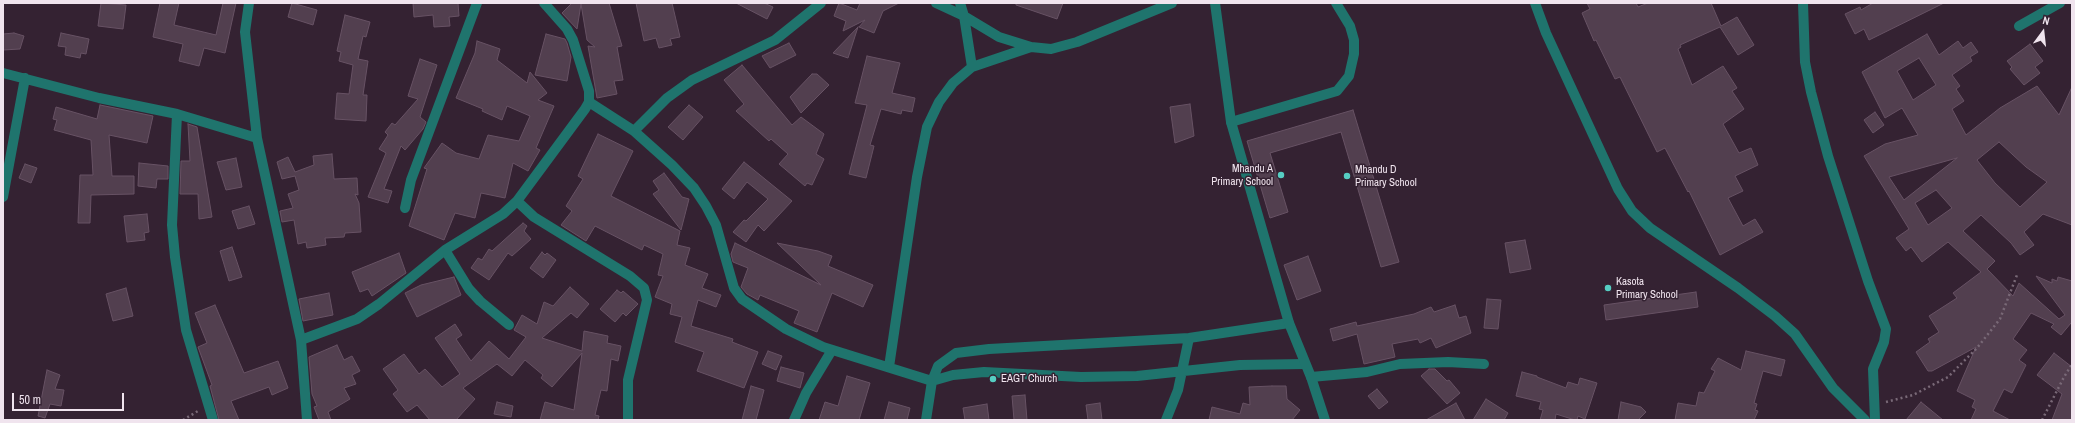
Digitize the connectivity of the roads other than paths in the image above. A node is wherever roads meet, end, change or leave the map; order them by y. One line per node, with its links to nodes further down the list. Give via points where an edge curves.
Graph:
1 (249, 3): 23 (street, via 246,32)
2 (476, 3): 26 (street, via 411,180)
3 (544, 3): 19 (street, via 567,29 573,40)
4 (821, 3): 22 (street, via 775,40 692,80 667,98)
5 (936, 3): 13 (street)
6 (960, 3): 13 (street)
7 (1172, 3): 15 (street, via 1077,42 1051,48)
8 (1215, 3): 21 (street)
9 (1336, 3): 21 (street, via 1350,26 1354,40 1349,76 1337,91)
10 (1535, 3): 46 (street, via 1546,33 1618,189 1632,211 1650,228 1775,316 1795,334 1833,388)
11 (1803, 3): 47 (street, via 1805,62 1811,92 1830,163 1886,329 1884,342 1873,369)
12 (2060, 3): 14 (street)
13 (964, 16): 15 (street, via 999,37); 16 (street)
14 (2019, 26)
15 (1031, 47): 16 (street)
16 (972, 67): 35 (street, via 953,84 939,102 927,127 917,177)
17 (3, 73): 18 (street)
18 (25, 78): 20 (street, via 99,98); 24 (street)
19 (589, 102): 22 (street); 25 (street)
20 (177, 114): 23 (street); 39 (street, via 172,225 175,257 186,330)
21 (1231, 122): 28 (street)
22 (634, 131): 32 (street, via 694,188 706,206 722,243 734,288 742,299 786,330)
23 (257, 138): 31 (street)
24 (3, 197)
25 (517, 201): 27 (street, via 504,214); 41 (street, via 540,222 630,276 644,288 647,300 628,380)
26 (405, 208)
27 (445, 250): 29 (street, via 469,289); 31 (street, via 357,319)
28 (1289, 323): 30 (street); 33 (street)
29 (509, 324)
30 (1189, 338): 36 (street); 38 (street, via 956,353 938,366)
31 (301, 340): 40 (street)
32 (832, 350): 35 (street); 42 (street, via 806,393)
33 (1306, 364): 36 (street, via 1240,365); 37 (street)
34 (1484, 364): 37 (street, via 1400,364 1366,372)
35 (889, 367): 38 (street)
36 (1182, 371): 38 (street, via 1137,376 1081,377 984,372); 44 (street, via 1178,390)
37 (1311, 377): 45 (street)
38 (932, 380): 43 (street)
39 (213, 420)
40 (307, 420)
41 (628, 420)
42 (794, 420)
43 (926, 420)
44 (1166, 420)
45 (1325, 420)
46 (1865, 420)
47 (1875, 420)

